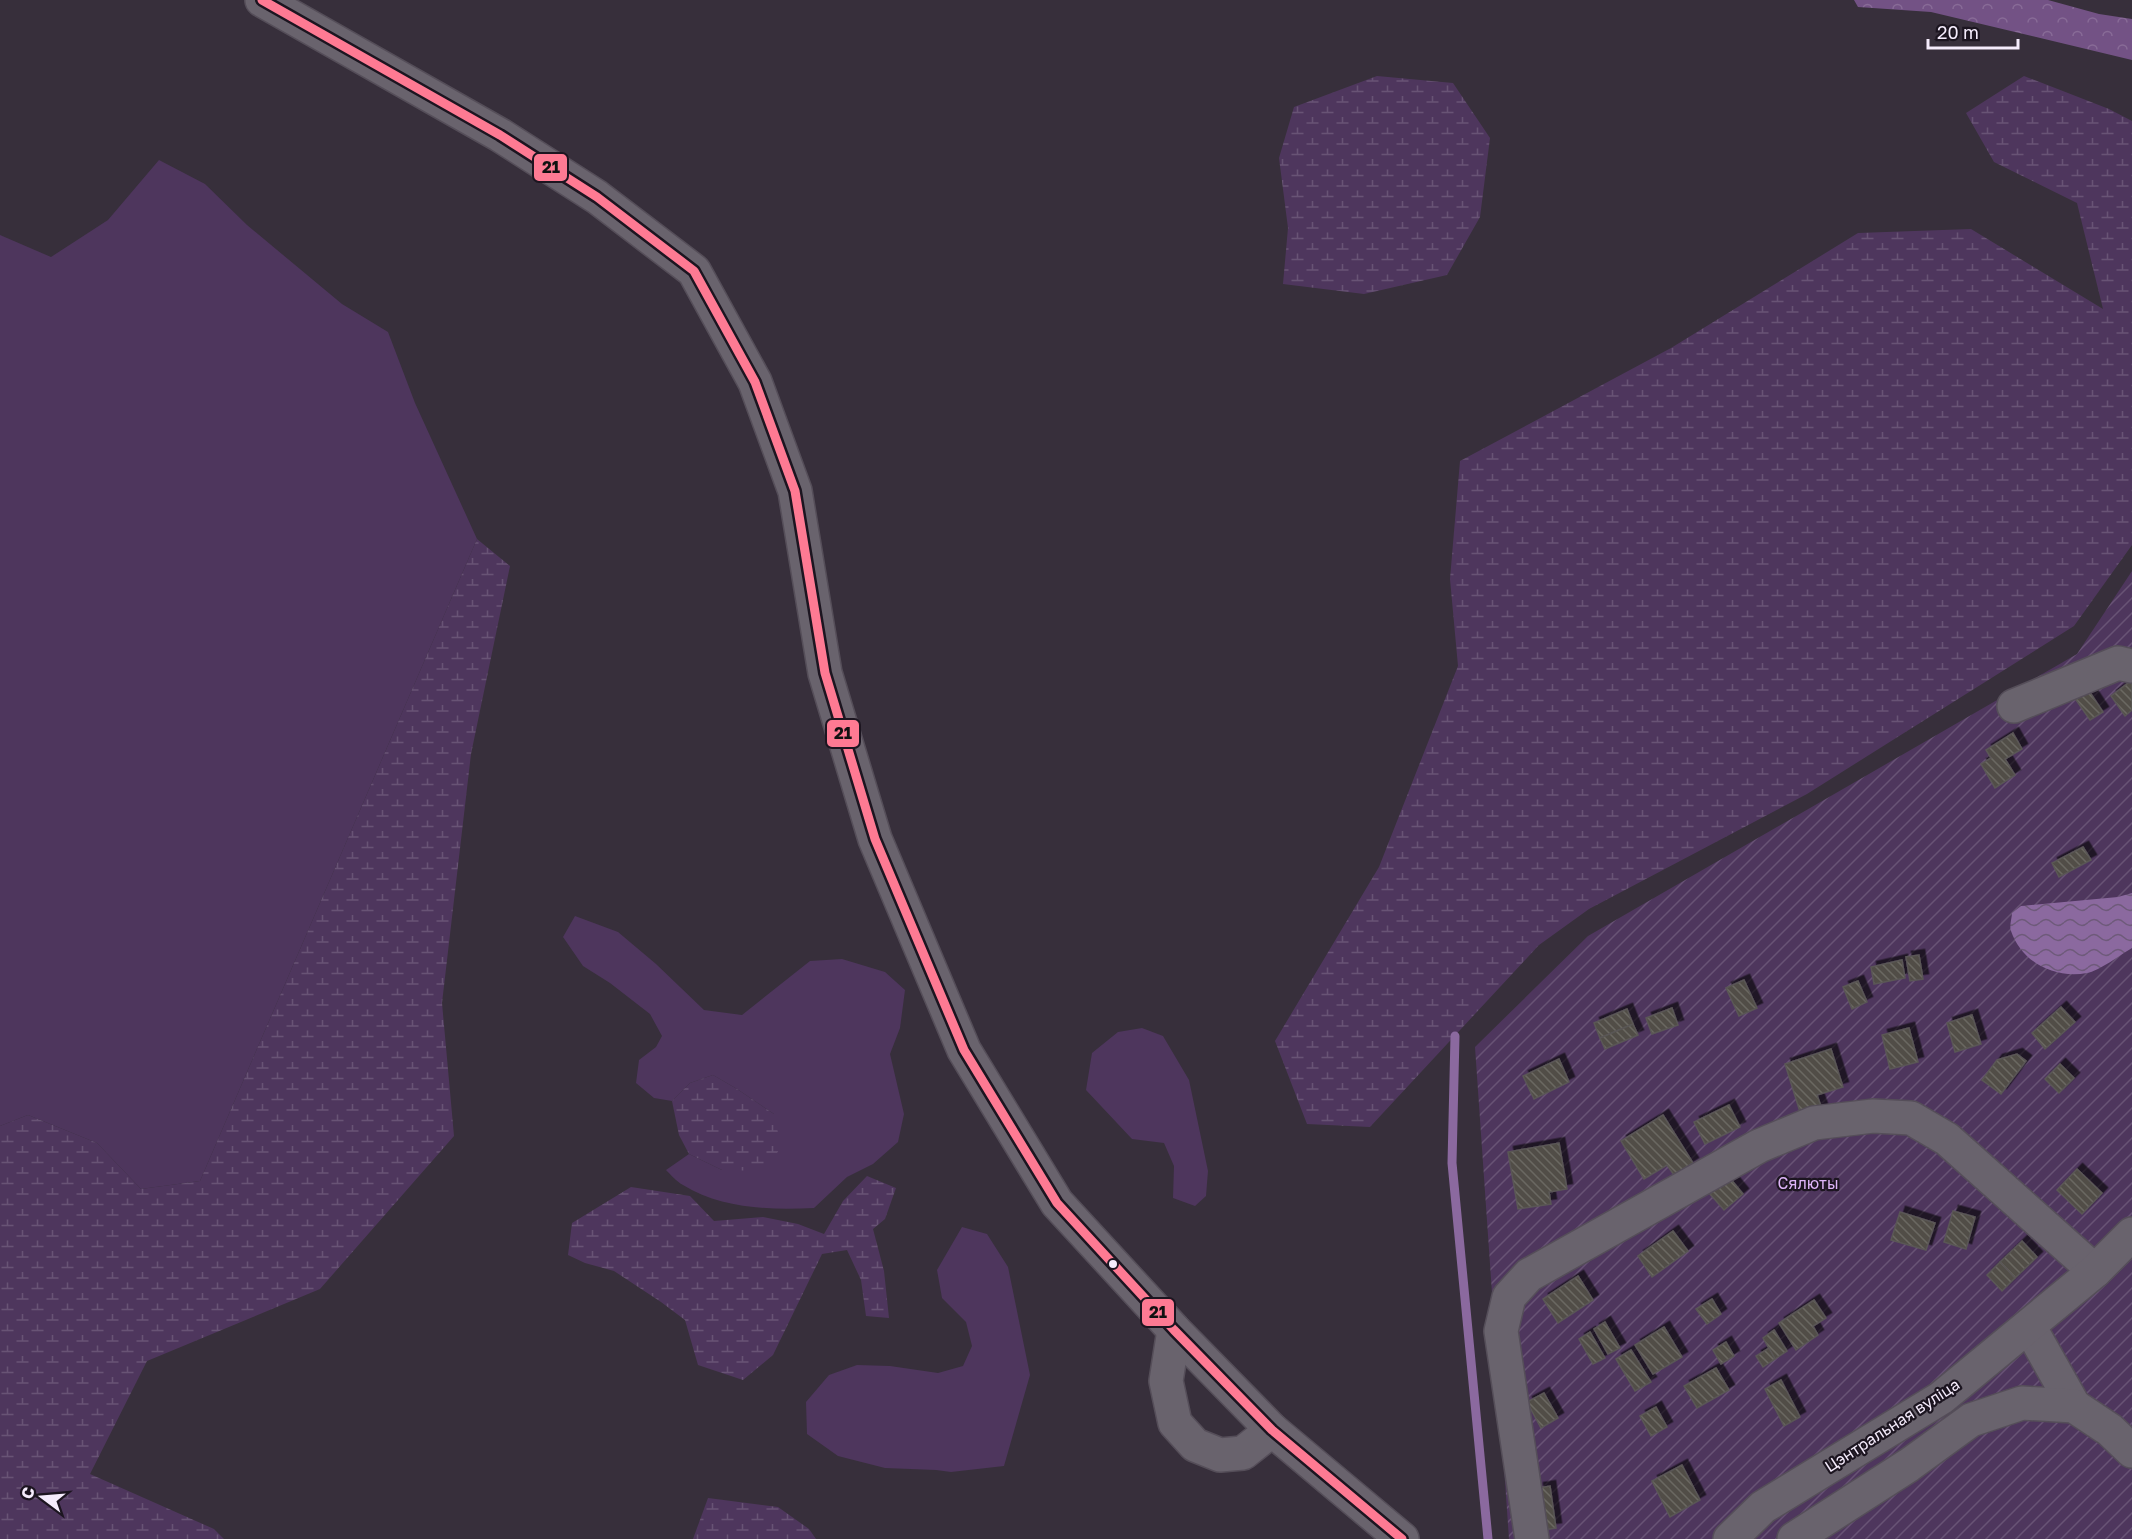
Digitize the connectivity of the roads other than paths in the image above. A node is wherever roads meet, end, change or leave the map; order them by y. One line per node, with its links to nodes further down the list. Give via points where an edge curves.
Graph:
1 (262, 0): 7 (street, via 500,135 597,197 694,272 755,382 795,491 828,684 875,838 964,1050 1057,1203)
2 (2132, 666): 3 (street, via 2118,663)
3 (2014, 706)
4 (2132, 1234): 5 (street, Цэнтральная вуліца)
5 (2095, 1271): 6 (street, Цэнтральная вуліца); 13 (street, via 1947,1139 1911,1118 1873,1116 1814,1123 1759,1146 1529,1275 1509,1297 1501,1331)
6 (2029, 1326): 8 (street); 9 (street); 14 (street, Цэнтральная вуліца, via 1941,1398 1763,1507)
7 (1174, 1330): 10 (street); 10 (street, via 1166,1380 1175,1423 1195,1445 1220,1455 1243,1453)
8 (2074, 1406): 9 (street, via 2022,1403); 11 (street, via 2110,1430)
9 (1971, 1420): 15 (street)
10 (1272, 1430): 12 (street)
11 (2132, 1451)
12 (1402, 1539)
13 (1532, 1539)
14 (1730, 1539)
15 (1794, 1539)

